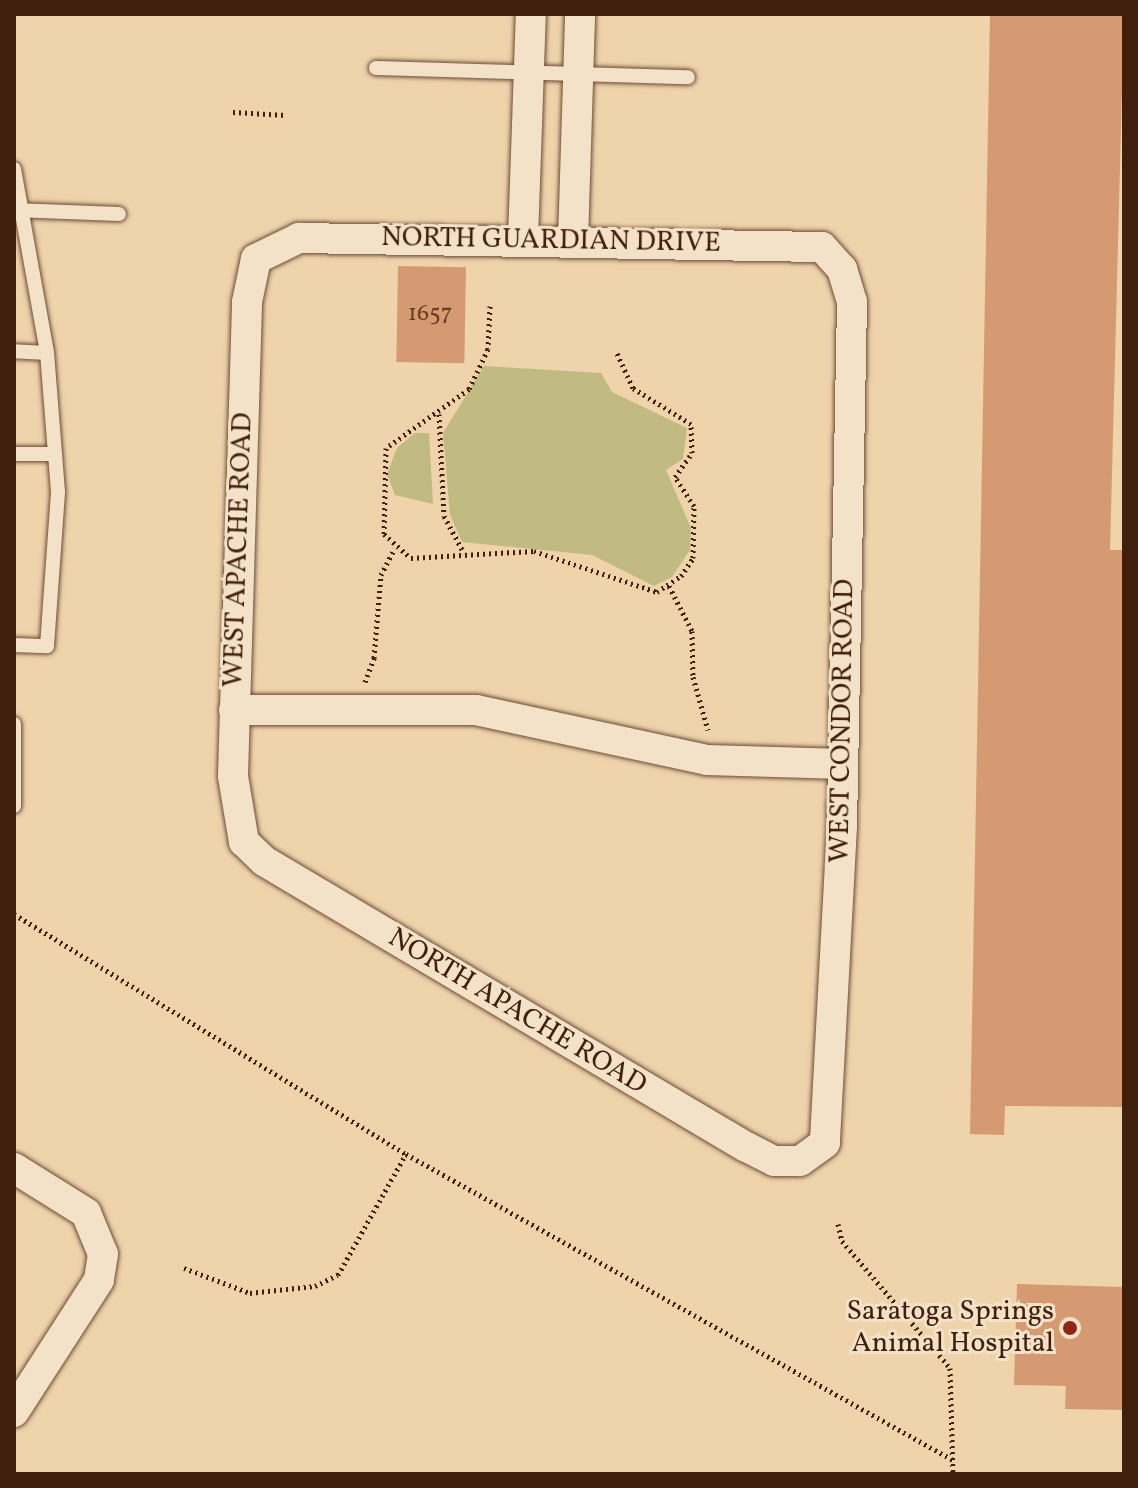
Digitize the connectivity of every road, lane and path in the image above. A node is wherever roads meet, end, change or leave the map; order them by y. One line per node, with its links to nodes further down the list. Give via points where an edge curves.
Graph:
1 (531, 14): 4 (street)
2 (580, 14): 6 (street)
3 (376, 68): 4 (lane)
4 (529, 74): 6 (lane); 12 (street)
5 (688, 77): 6 (lane)
6 (578, 78): 13 (street)
7 (233, 112): 8 (path)
8 (286, 115)
9 (14, 169): 10 (lane)
10 (17, 209): 11 (lane); 19 (lane)
11 (119, 214)
12 (523, 239): 13 (street, NORTH GUARDIAN DRIVE); 14 (street, NORTH GUARDIAN DRIVE, via 299,238)
13 (573, 241): 15 (street, NORTH GUARDIAN DRIVE, via 822,247)
14 (256, 259): 28 (street, WEST APACHE ROAD, via 247,302)
15 (842, 269): 31 (street, WEST CONDOR ROAD, via 852,302)
16 (490, 306): 20 (path, via 488,349 474,377)
17 (14, 351): 19 (lane)
18 (616, 351): 25 (path, via 633,388 681,415 694,439 675,477 694,506 693,558)
19 (47, 353): 22 (lane)
20 (439, 413): 23 (path, via 386,448 381,510); 24 (path, via 444,516)
21 (14, 454): 22 (lane)
22 (54, 454): 26 (lane, via 58,492 47,646)
23 (395, 548): 24 (path, via 428,560); 27 (path, via 381,575 374,658)
24 (464, 553): 25 (path, via 534,551 637,590)
25 (669, 586): 30 (path, via 692,631 693,677)
26 (14, 645)
27 (363, 688)
28 (234, 710): 31 (street, via 476,710 707,760); 33 (street, WEST APACHE ROAD, via 233,776)
29 (14, 724): 32 (lane, via 20,724)
30 (708, 730)
31 (843, 764): 36 (street, WEST CONDOR ROAD, via 825,1143)
32 (14, 806)
33 (244, 842): 36 (street, NORTH APACHE ROAD, via 264,861 746,1147 774,1161)
34 (14, 914): 35 (path)
35 (406, 1154): 39 (path, via 338,1275 315,1286 250,1293); 41 (path)
36 (800, 1161)
37 (14, 1168): 40 (street, via 86,1213 101,1240 99,1280)
38 (838, 1224): 41 (path, via 842,1241 950,1368)
39 (184, 1268)
40 (14, 1412)
41 (953, 1460): 42 (path)
42 (953, 1474)
43 (1040, 1474): 44 (path)
44 (1094, 1474)

